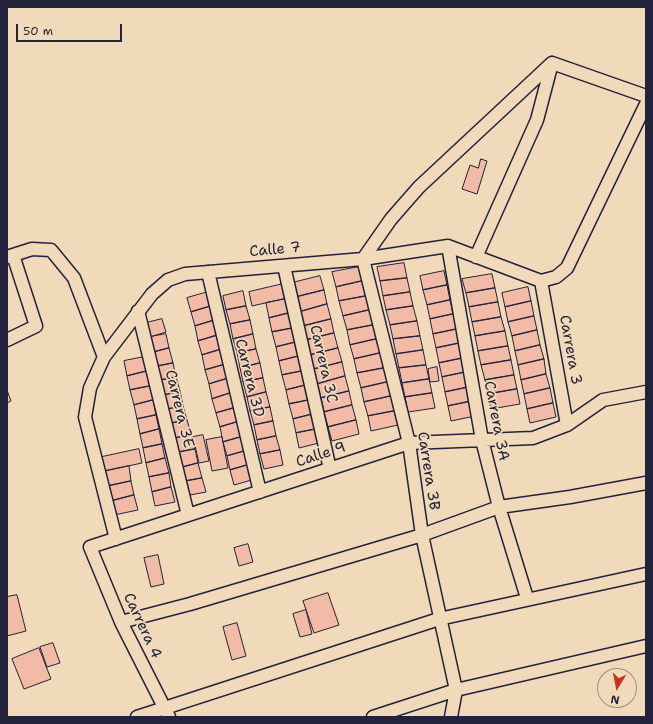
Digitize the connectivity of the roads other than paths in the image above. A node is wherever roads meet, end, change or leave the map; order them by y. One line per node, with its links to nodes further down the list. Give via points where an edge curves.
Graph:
1 (552, 63): 2 (street); 6 (street, via 537,120); 7 (street, via 419,187 391,219)
2 (646, 96)
3 (646, 104): 10 (street, via 567,268 556,277)
4 (448, 246): 6 (street); 7 (street, Calle 7); 16 (street, Carrera 3A)
5 (10, 256): 12 (street, via 36,326); 13 (street, via 32,249 51,250 74,278)
6 (476, 257): 10 (street)
7 (363, 259): 8 (street, Calle 7); 17 (street, Carrera 3B)
8 (284, 266): 9 (street, Calle 7); 18 (street, Carrera 3C)
9 (208, 272): 11 (street, Calle 7, via 185,274 168,280); 20 (street, Carrera 3D)
10 (541, 281): 15 (street, Carrera 3)
11 (138, 311): 13 (street, Calle 7); 22 (street, Carrera 3E)
12 (7, 340)
13 (104, 357): 24 (street, Calle 7, via 90,388 85,417)
14 (646, 392): 15 (street, Calle 9, via 603,400)
15 (567, 425): 16 (street, Calle 9, via 533,438)
16 (482, 440): 17 (street, Calle 9); 21 (street, Carrera 3A)
17 (409, 443): 18 (street, Calle 9); 23 (street, Carrera 3B)
18 (330, 469): 20 (street, Calle 9)
19 (646, 483): 21 (street)
20 (260, 492): 22 (street, Calle 9)
21 (499, 507): 23 (street); 27 (street, Carrera 3A)
22 (188, 515): 24 (street, Calle 9)
23 (422, 535): 28 (street, Carrera 3B); 29 (street)
24 (116, 539): 25 (street, Calle 9)
25 (90, 547): 29 (street, Carrera 4)
26 (646, 574): 27 (street)
27 (527, 598): 28 (street)
28 (439, 619): 31 (street, Carrera 3B); 32 (street)
29 (121, 622): 32 (street, Carrera 4)
30 (646, 646): 31 (street)
31 (456, 690): 34 (street); 35 (street)
32 (166, 712): 33 (street)
33 (137, 717)
34 (373, 717)
35 (451, 717)

